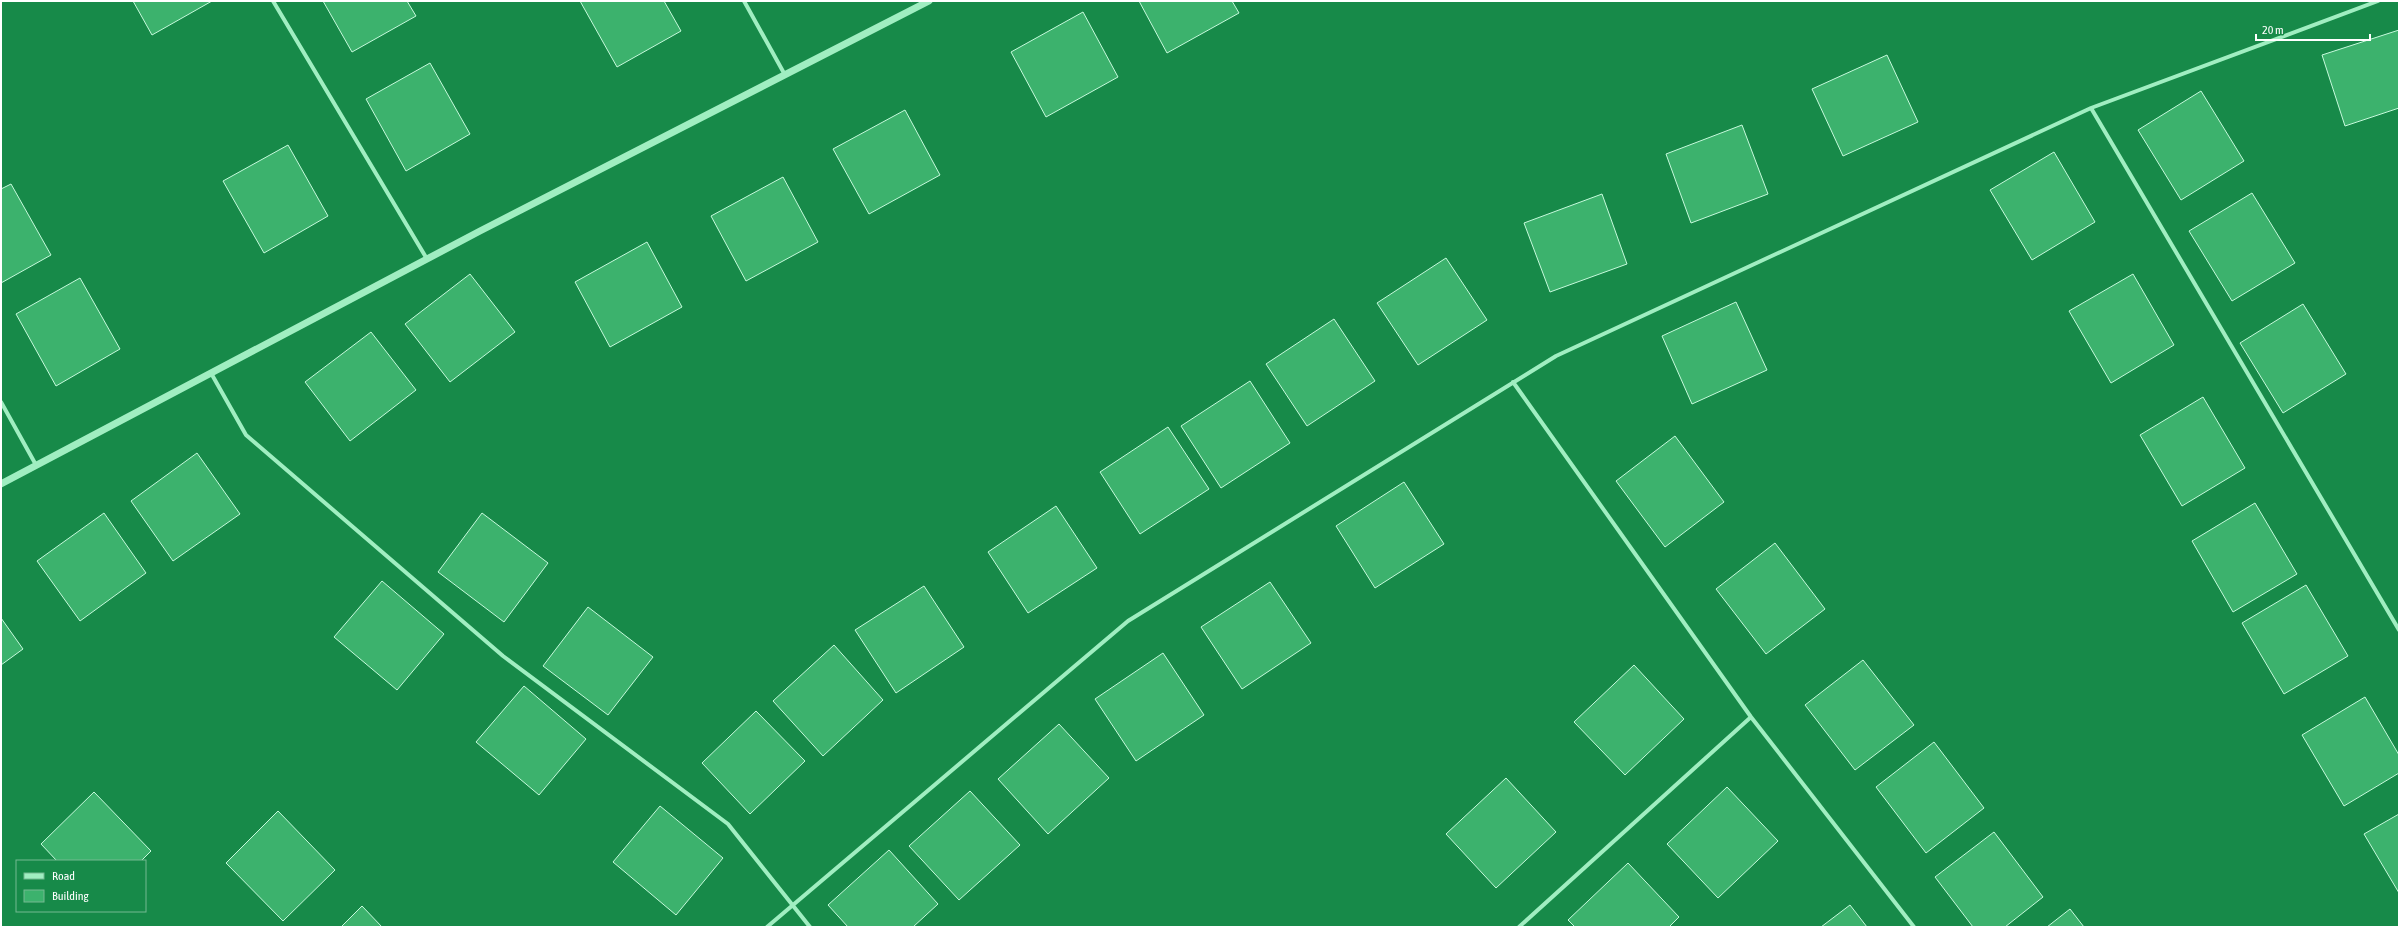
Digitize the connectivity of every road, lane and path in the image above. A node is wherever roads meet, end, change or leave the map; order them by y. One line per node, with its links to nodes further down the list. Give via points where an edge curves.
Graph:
1 (273, 1): 7 (street)
2 (744, 1): 5 (street)
3 (929, 1): 5 (street)
4 (2378, 1): 6 (street)
5 (785, 75): 7 (street)
6 (2091, 108): 9 (street, via 1556,356); 13 (street)
7 (427, 259): 8 (street)
8 (211, 373): 11 (street); 15 (street, via 246,435 503,656 728,824)
9 (1513, 382): 14 (street); 15 (street, via 1128,621)
10 (1, 402): 11 (street)
11 (36, 465): 12 (street)
12 (1, 484)
13 (2399, 630)
14 (1752, 718): 18 (street); 19 (street)
15 (792, 906): 16 (street); 17 (street)
16 (767, 927)
17 (810, 927)
18 (1519, 927)
19 (1914, 927)

